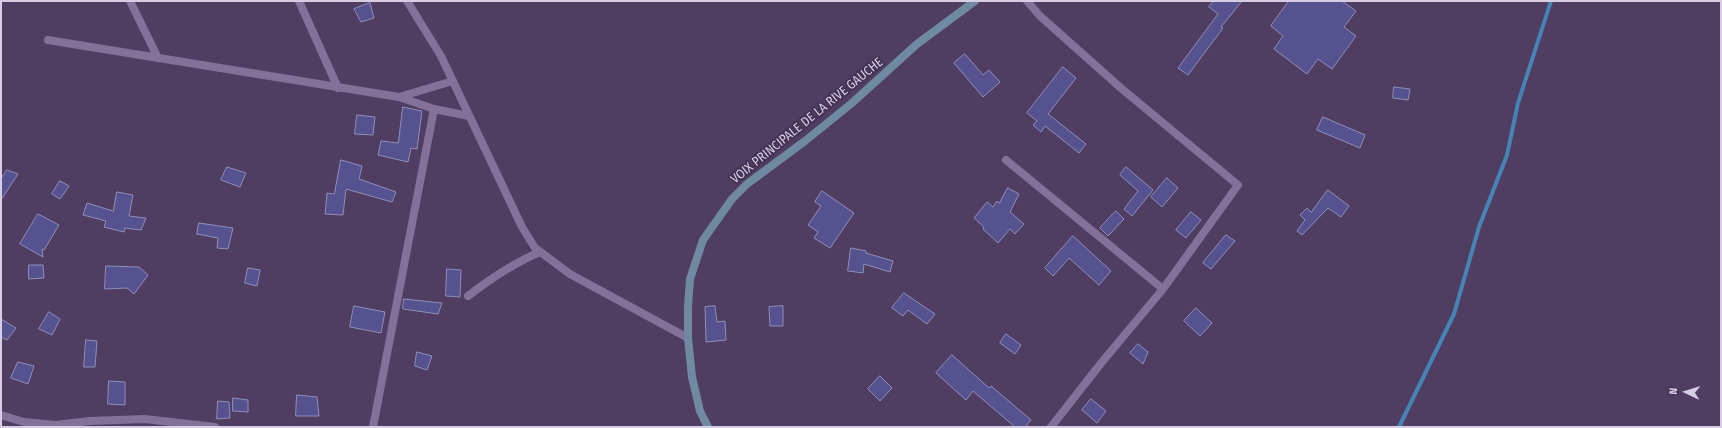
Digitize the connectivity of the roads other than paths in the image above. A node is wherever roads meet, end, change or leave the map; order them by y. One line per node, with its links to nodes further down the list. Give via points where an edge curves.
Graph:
1 (130, 1): 7 (street)
2 (299, 1): 9 (street)
3 (407, 1): 8 (street, via 441,56)
4 (975, 1): 17 (street, VOIX PRINCIPALE DE LA RIVE GAUCHE, via 918,44 852,103 747,184 732,199 703,240 690,278)
5 (1027, 1): 15 (street, via 1040,16 1122,89 1238,185)
6 (48, 40): 7 (street)
7 (158, 58): 9 (street)
8 (453, 82): 10 (street); 12 (street)
9 (338, 88): 10 (street)
10 (399, 97): 11 (street)
11 (434, 109): 12 (street); 20 (street)
12 (469, 116): 14 (street, via 522,227)
13 (1006, 160): 15 (street)
14 (540, 252): 16 (street, via 498,274); 17 (street, via 570,274)
15 (1163, 289): 22 (street)
16 (468, 296)
17 (688, 338): 21 (street, VOIX PRINCIPALE DE LA RIVE GAUCHE, via 692,377 700,411)
18 (1, 415): 19 (street, via 24,422 56,425 145,419)
19 (215, 427)
20 (373, 427)
21 (708, 427)
22 (1051, 427)

